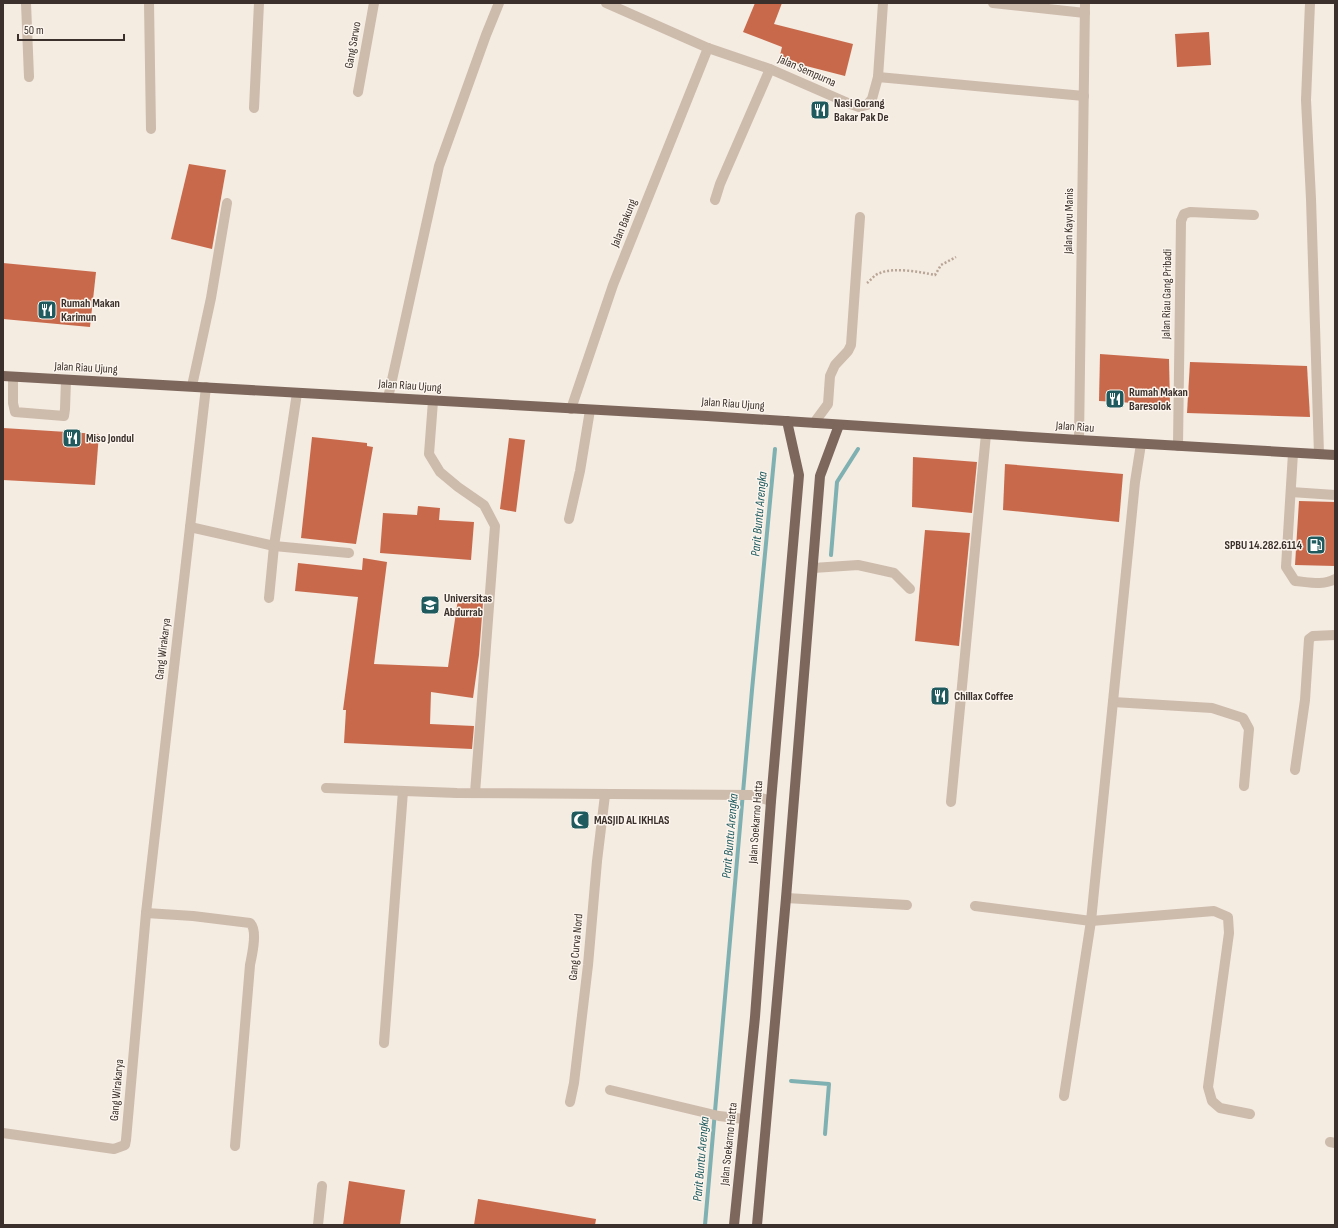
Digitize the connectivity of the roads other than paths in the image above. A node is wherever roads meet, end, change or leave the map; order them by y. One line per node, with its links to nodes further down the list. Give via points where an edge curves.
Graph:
1 (26, 3): 13 (street)
2 (149, 3): 18 (street)
3 (259, 3): 17 (street)
4 (374, 3): 15 (street, Gang Sarwo)
5 (499, 3): 28 (street, via 439,166)
6 (606, 3): 11 (street, Jalan Sempurna)
7 (883, 3): 14 (street)
8 (993, 3): 10 (street)
9 (1310, 3): 40 (street, via 1306,100)
10 (1085, 8): 16 (street, Jalan Kayu Manis)
11 (708, 48): 12 (street, Jalan Sempurna); 30 (street, Jalan Bakung, via 613,285)
12 (770, 69): 14 (street, Jalan Sempurna, via 859,107 867,105 872,98); 19 (street)
13 (29, 77)
14 (878, 77): 16 (street)
15 (358, 92)
16 (1084, 96): 36 (street, Jalan Kayu Manis)
17 (254, 108)
18 (151, 130)
19 (715, 200)
20 (227, 203): 25 (street, via 211,298)
21 (1254, 215): 38 (street, Jalan Riau Gang Pribadi, via 1190,212 1184,214)
22 (860, 217): 33 (street, via 851,345 835,365 830,376 828,404)
23 (8, 377): 24 (main road, Jalan Riau Ujung); 24 (street, via 15,412 33,415 64,416)
24 (66, 380): 25 (main road, Jalan Riau Ujung)
25 (192, 386): 26 (main road, Jalan Riau Ujung)
26 (206, 387): 27 (main road, Jalan Riau Ujung); 45 (street, Gang Wirakarya)
27 (297, 393): 28 (main road, Jalan Riau Ujung); 46 (street)
28 (388, 398): 29 (main road, Jalan Riau Ujung)
29 (433, 401): 30 (main road, Jalan Riau Ujung); 58 (street, via 429,454 440,472 484,505 496,526)
30 (571, 409): 31 (main road, Jalan Riau Ujung)
31 (590, 410): 32 (main road, Jalan Riau Ujung); 44 (street)
32 (787, 421): 33 (main road, Jalan Riau Ujung); 60 (main road, Jalan Soekarno Hatta, via 799,475)
33 (814, 423): 34 (main road, Jalan Riau)
34 (839, 425): 35 (main road, Jalan Riau); 48 (main road, via 820,476)
35 (986, 434): 36 (main road, Jalan Riau); 61 (street)
36 (1079, 440): 37 (main road, Jalan Riau)
37 (1141, 444): 38 (main road, Jalan Riau); 53 (street)
38 (1178, 446): 39 (main road, Jalan Riau)
39 (1293, 453): 40 (main road, Jalan Riau); 42 (street)
40 (1319, 454): 41 (main road, Jalan Riau)
41 (1335, 455)
42 (1291, 492): 43 (street); 49 (street, via 1286,567 1295,581 1314,583)
43 (1335, 495)
44 (569, 520)
45 (190, 527): 46 (street); 65 (street, Gang Wirakarya)
46 (274, 546): 47 (street); 51 (street)
47 (350, 554)
48 (813, 568): 50 (street, via 858,565 894,573); 62 (main road)
49 (1335, 579)
50 (910, 589)
51 (269, 598)
52 (1335, 635): 54 (street, via 1313,636 1309,639)
53 (1113, 702): 55 (street, via 1212,708 1243,718 1249,729); 66 (street)
54 (1295, 770)
55 (1244, 786)
56 (326, 788): 57 (street)
57 (403, 791): 58 (street); 67 (street)
58 (475, 793): 59 (street)
59 (605, 795): 60 (street, via 751,795); 70 (street, Gang Curva Nord, via 596,861 587,973)
60 (771, 801): 72 (main road, Jalan Soekarno Hatta, via 756,1017)
61 (951, 802)
62 (786, 898): 63 (street); 78 (main road)
63 (907, 905)
64 (975, 906): 66 (street)
65 (146, 913): 73 (street, Gang Wirakarya, via 124,1145 114,1149); 74 (street, via 250,923 253,927)
66 (1091, 921): 69 (street); 71 (street, via 1214,912 1228,917 1229,934 1208,1087 1212,1101 1220,1108)
67 (384, 1043)
68 (610, 1090): 72 (street, via 719,1116)
69 (1064, 1096)
70 (570, 1102)
71 (1250, 1114)
72 (744, 1119): 77 (main road, Jalan Soekarno Hatta)
73 (3, 1133)
74 (235, 1146)
75 (322, 1186): 76 (street)
76 (318, 1225)
77 (734, 1225)
78 (757, 1225)

